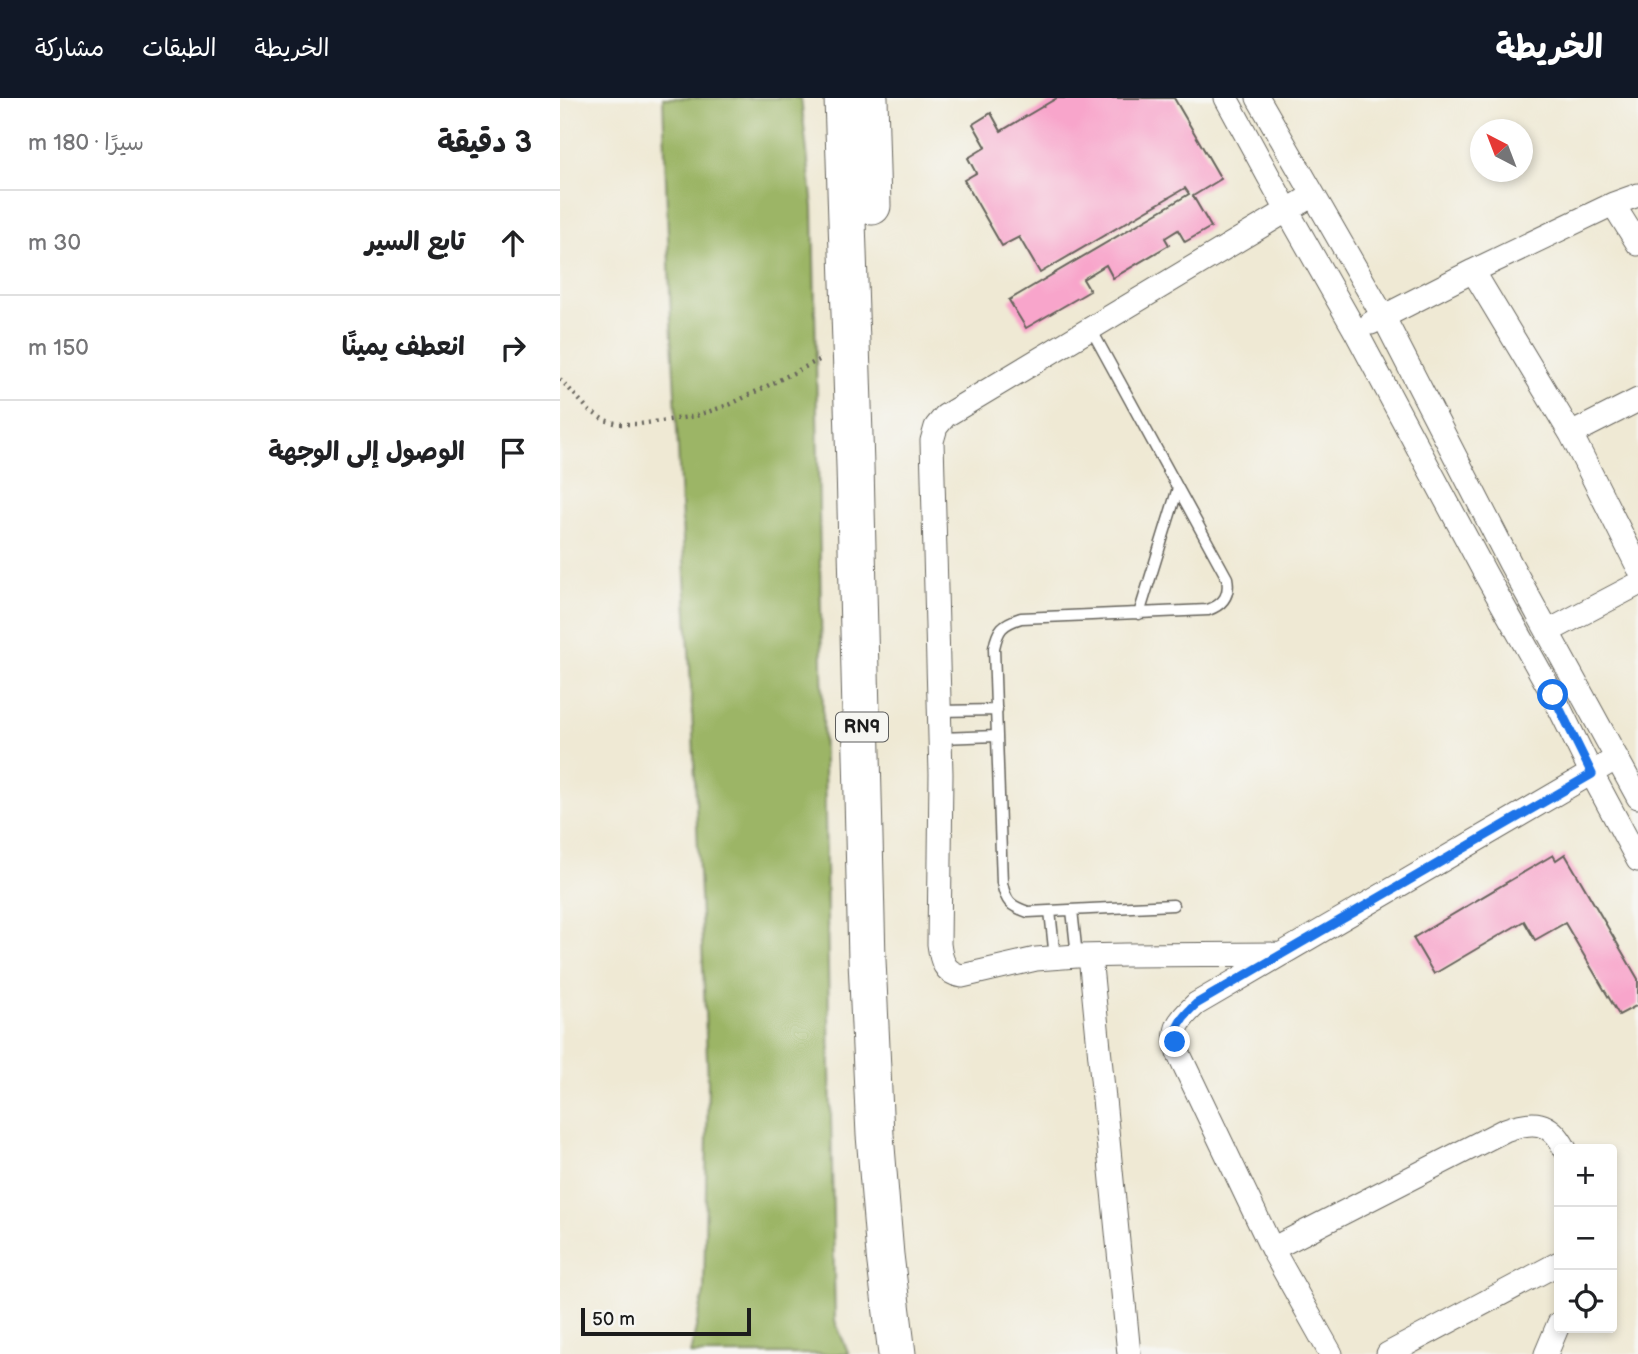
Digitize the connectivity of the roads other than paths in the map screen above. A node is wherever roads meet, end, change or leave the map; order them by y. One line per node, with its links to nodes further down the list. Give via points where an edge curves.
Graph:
1 (843, 98): 40 (highway, RN9, via 873,1108)
2 (869, 98): 41 (highway, RN9, via 887,941 902,1254)
3 (1226, 98): 8 (street)
4 (1258, 98): 5 (street)
5 (1313, 195): 8 (street); 11 (street)
6 (1638, 195): 7 (street)
7 (1613, 204): 9 (street); 10 (street)
8 (1288, 212): 12 (street); 13 (street)
9 (1638, 244)
10 (1472, 271): 11 (street); 15 (street)
11 (1383, 316): 13 (street); 17 (street)
12 (1091, 329): 16 (lane); 24 (street, via 945,416 936,427 932,458)
13 (1356, 332): 19 (street)
14 (1638, 400): 15 (street)
15 (1571, 434): 18 (street)
16 (1178, 488): 21 (lane); 21 (lane, via 1227,578 1226,598 1208,610)
17 (1510, 563): 19 (street); 22 (street)
18 (1638, 567)
19 (1486, 575): 28 (street)
20 (1638, 584): 22 (street)
21 (1139, 614): 23 (lane, via 1007,622 997,634 994,648)
22 (1549, 631): 27 (street)
23 (997, 710): 24 (lane); 25 (lane)
24 (939, 711): 26 (street)
25 (997, 736): 26 (lane); 33 (lane, via 1005,897 1015,908)
26 (940, 738): 35 (street, via 939,944 944,965 962,976)
27 (1617, 758): 28 (street); 29 (street)
28 (1592, 774): 30 (street); 34 (street)
29 (1638, 797)
30 (1638, 860)
31 (1172, 905): 32 (lane)
32 (1072, 910): 33 (lane); 35 (lane)
33 (1050, 911): 35 (lane)
34 (1282, 954): 35 (street); 37 (street, via 1196,1004 1175,1032 1178,1052)
35 (1074, 957): 42 (street)
36 (1562, 1144): 37 (street, via 1550,1128 1537,1124 1505,1130)
37 (1272, 1249): 43 (street)
38 (1554, 1266): 44 (street)
39 (1555, 1333): 45 (street)
40 (897, 1354)
41 (915, 1354)
42 (1129, 1354)
43 (1331, 1354)
44 (1388, 1354)
45 (1546, 1354)

